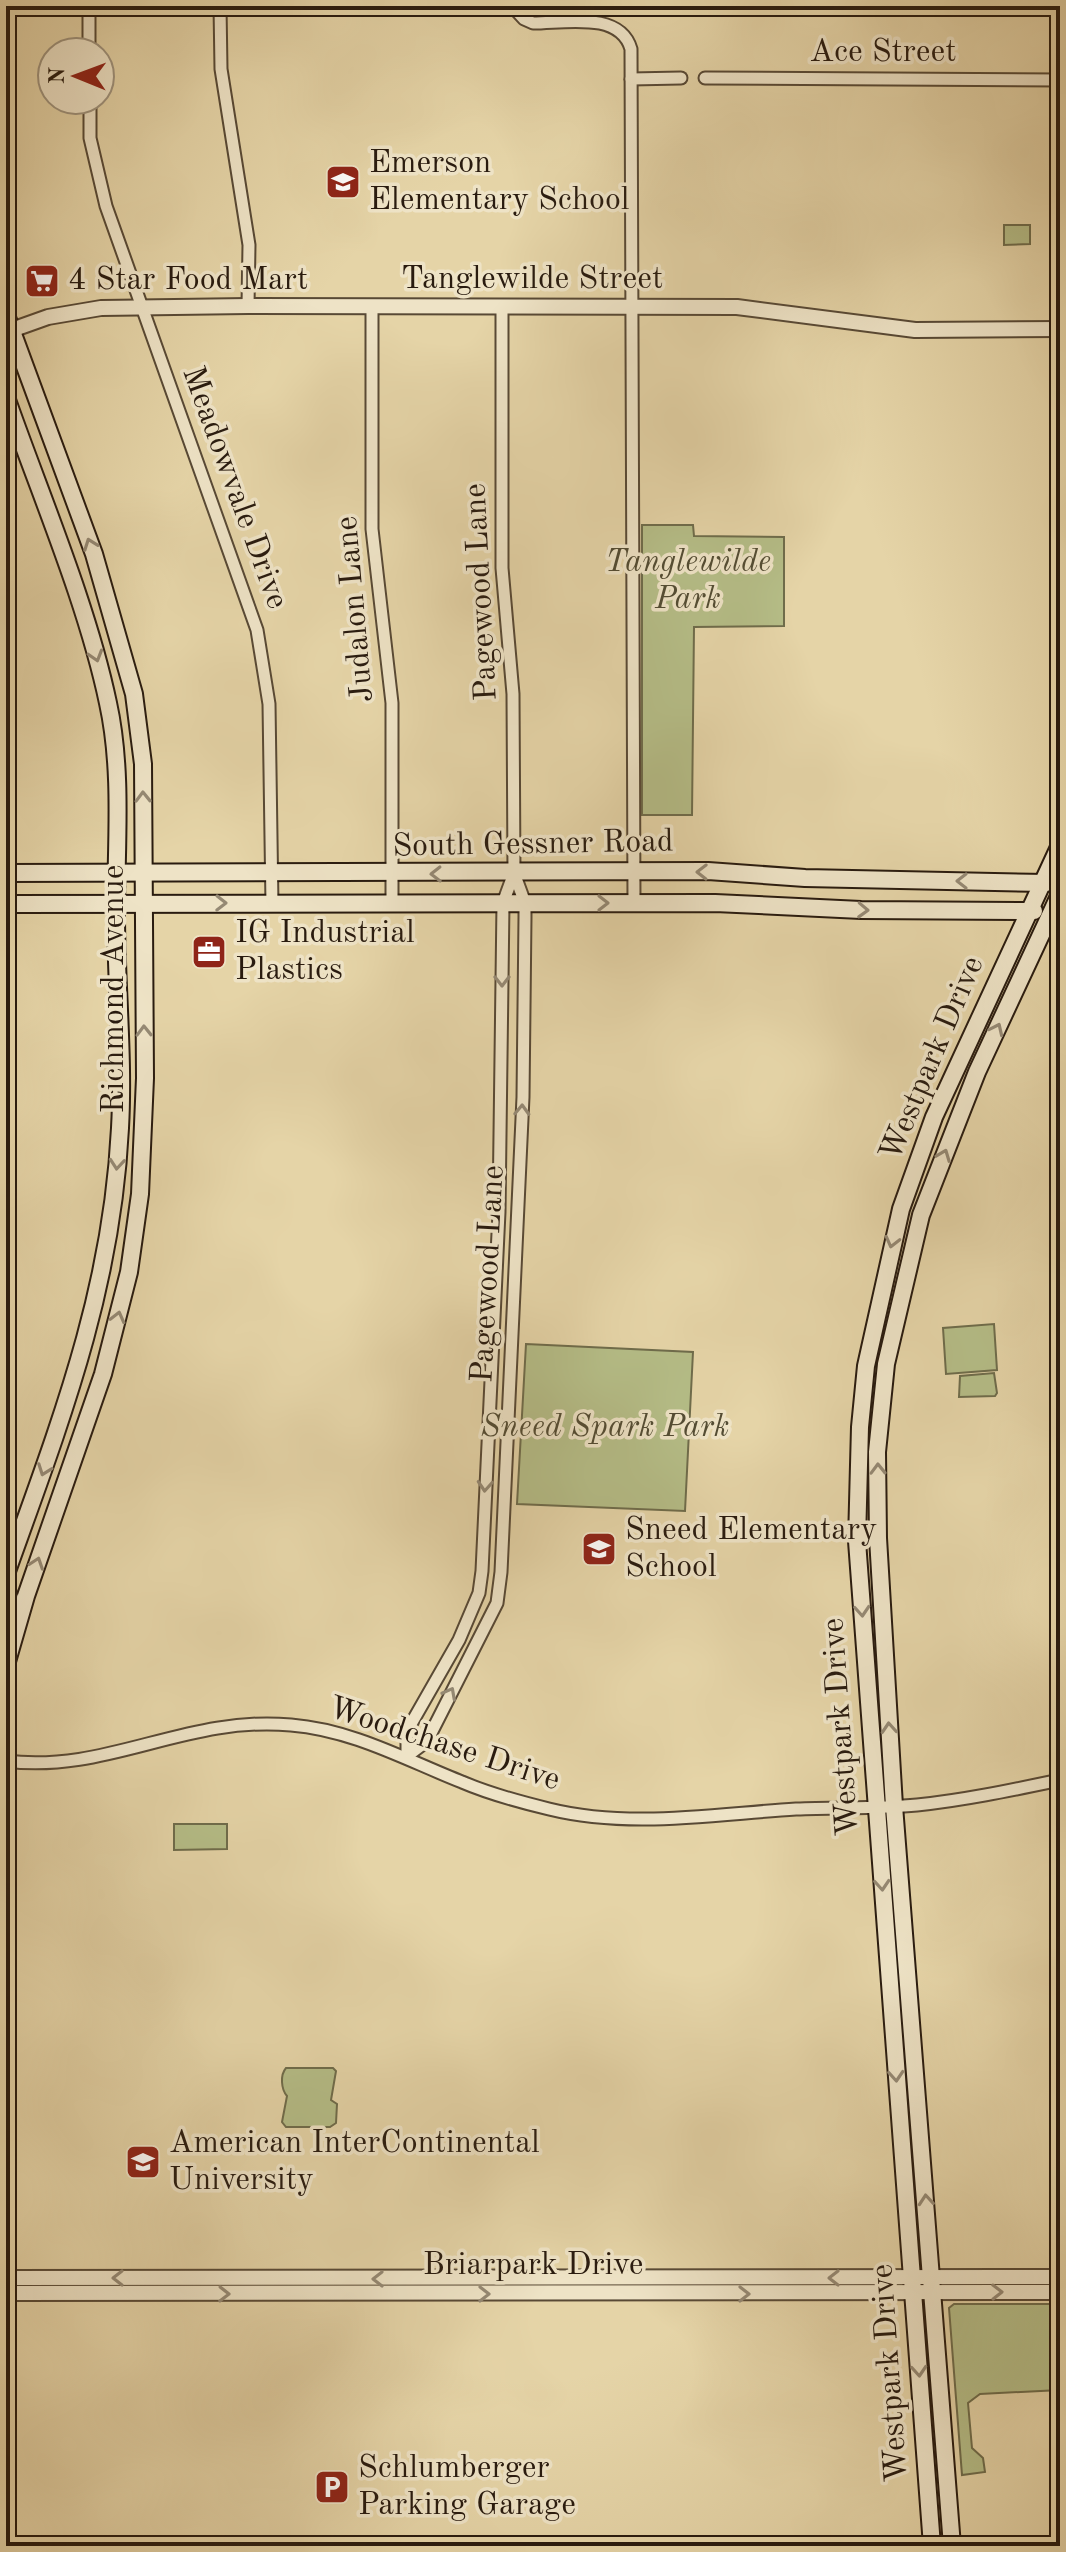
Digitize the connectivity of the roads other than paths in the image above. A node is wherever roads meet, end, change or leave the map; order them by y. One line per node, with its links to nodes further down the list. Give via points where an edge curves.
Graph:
1 (89, 6): 4 (street)
2 (220, 6): 10 (street, via 221,69 249,245)
3 (512, 6): 7 (street, via 533,23 618,28 631,49)
4 (89, 36)
5 (681, 78): 7 (street)
6 (705, 78): 8 (street, Ace Street)
7 (631, 79): 13 (street)
8 (1060, 80)
9 (90, 116): 11 (street, Meadowvale Drive, via 96,168)
10 (248, 306): 11 (street, Tanglewilde Street); 12 (street, Tanglewilde Street)
11 (142, 308): 15 (street, Tanglewilde Street, via 73,312); 24 (street, Meadowvale Drive, via 257,630 269,704)
12 (372, 308): 14 (street, Tanglewilde Street); 27 (street, Judalon Lane, via 372,529 392,703)
13 (631, 308): 14 (street, Tanglewilde Street); 16 (street, Tanglewilde Street, via 750,308 915,330); 21 (street)
14 (502, 309): 23 (street, Pagewood Lane, via 502,568 513,694)
15 (8, 325): 18 (main road, Richmond Avenue, one-way to 15)
16 (1060, 329)
17 (6, 397): 19 (main road, Richmond Avenue)
18 (111, 607): 19 (main road); 26 (main road, Richmond Avenue, one-way to 18, via 140,728)
19 (83, 616): 25 (main road, Richmond Avenue, one-way to 25, via 109,706 116,775)
20 (1060, 845): 29 (main road, Westpark Drive)
21 (634, 871): 23 (main road, South Gessner Road); 28 (main road, South Gessner Road, one-way to 21); 36 (street)
22 (6, 873): 25 (main road, South Gessner Road)
23 (514, 873): 27 (main road, South Gessner Road, one-way to 27); 34 (street, Pagewood Lane); 35 (street, Pagewood Lane)
24 (273, 874): 26 (main road, South Gessner Road); 27 (main road, South Gessner Road); 38 (street, Meadowvale Drive)
25 (116, 875): 26 (main road, South Gessner Road); 32 (main road, Richmond Avenue)
26 (144, 875): 33 (main road, Richmond Avenue)
27 (392, 875): 39 (street, Judalon Lane)
28 (805, 878): 29 (main road, South Gessner Road, one-way to 28); 40 (main road)
29 (1040, 882): 30 (main road, South Gessner Road); 41 (main road, Westpark Drive)
30 (1060, 884)
31 (1060, 894): 42 (main road, Westpark Drive)
32 (116, 902): 33 (main road, South Gessner Road); 37 (main road, South Gessner Road); 44 (main road, Richmond Avenue)
33 (143, 902): 38 (main road, South Gessner Road, one-way to 38); 46 (main road, Richmond Avenue, one-way to 33)
34 (503, 903): 35 (main road, South Gessner Road); 39 (main road, South Gessner Road); 55 (street, Pagewood Lane, one-way to 55, via 499,1212 482,1571 479,1593 459,1640 407,1731)
35 (525, 903): 36 (main road, South Gessner Road, one-way to 36); 55 (street, Pagewood Lane, one-way to 35, via 427,1741 497,1603 520,1169)
36 (634, 903): 40 (main road, South Gessner Road)
37 (6, 904)
38 (272, 904): 39 (main road, South Gessner Road)
39 (392, 905)
40 (803, 907): 41 (main road, South Gessner Road, one-way to 41)
41 (1027, 911): 42 (main road, South Gessner Road); 43 (main road, Westpark Drive)
42 (1056, 912): 45 (main road, Westpark Drive, one-way to 42)
43 (959, 1064): 45 (main road); 47 (main road, Westpark Drive)
44 (120, 1070): 46 (main road); 49 (main road, Richmond Avenue, one-way to 49, via 120,1128 103,1275)
45 (977, 1072): 48 (main road, Westpark Drive, one-way to 45)
46 (145, 1078): 50 (main road, Richmond Avenue, one-way to 46, via 129,1272 140,1194)
47 (901, 1209): 48 (main road); 59 (main road, Westpark Drive, one-way to 59, via 866,1366 856,1500)
48 (921, 1215): 58 (main road, Westpark Drive, one-way to 48, via 877,1452 886,1364)
49 (58, 1429): 50 (main road); 51 (main road, Richmond Avenue, one-way to 51)
50 (82, 1434): 54 (main road, Richmond Avenue, one-way to 50)
51 (6, 1574)
52 (6, 1589): 53 (main road)
53 (6, 1618)
54 (6, 1665)
55 (407, 1756): 56 (street, Woodchase Drive, via 332,1732 253,1723 200,1728 70,1763); 59 (street, Woodchase Drive, via 463,1783 575,1815 690,1819)
56 (6, 1761)
57 (1060, 1780): 58 (street, Woodchase Drive, via 984,1796)
58 (894, 1806): 59 (street, Woodchase Drive); 60 (main road, Westpark Drive)
59 (876, 1807): 61 (main road, Westpark Drive, one-way to 61)
60 (907, 1960): 61 (main road); 65 (main road, Westpark Drive, one-way to 60)
61 (888, 1961): 64 (main road, Westpark Drive, one-way to 64)
62 (1060, 2277): 65 (street, Briarpark Drive)
63 (6, 2278): 64 (street, Briarpark Drive, one-way to 63)
64 (913, 2286): 65 (street, Briarpark Drive); 67 (street, Briarpark Drive, one-way to 64); 69 (main road, Westpark Drive, one-way to 69)
65 (933, 2286): 66 (street, Briarpark Drive, one-way to 66); 68 (main road, Westpark Drive)
66 (1060, 2292)
67 (6, 2293)
68 (946, 2460): 69 (main road); 71 (main road, Westpark Drive)
69 (926, 2462): 70 (main road, Westpark Drive)
70 (932, 2546)
71 (952, 2546)

